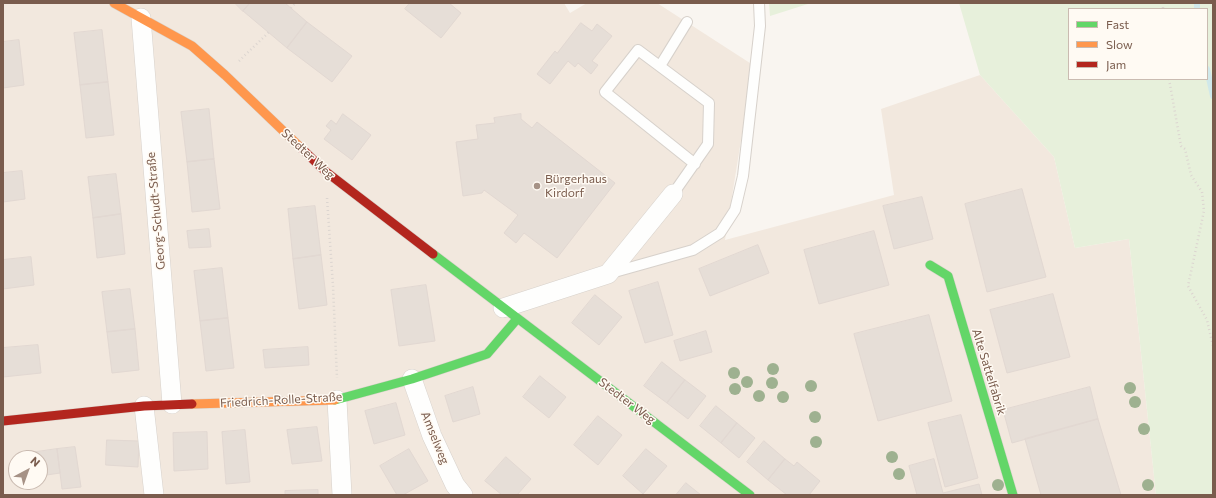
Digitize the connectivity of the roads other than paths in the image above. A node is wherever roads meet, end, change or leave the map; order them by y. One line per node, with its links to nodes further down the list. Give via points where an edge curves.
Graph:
1 (114, 3): 3 (street, Stedter Weg)
2 (759, 3): 9 (lane, via 760,26 749,121 735,210 720,233 693,250)
3 (141, 18): 10 (street, Stedter Weg, via 192,46 325,171); 13 (street, Georg-Schudt-Straße)
4 (687, 22): 5 (lane)
5 (660, 66): 6 (lane, via 709,103 708,144); 6 (lane, via 638,50 605,92)
6 (695, 164): 7 (lane)
7 (673, 194): 9 (street)
8 (930, 265): 20 (street, Alte Sattelfabrik, via 948,276)
9 (608, 274): 10 (street)
10 (510, 314): 11 (street, Friedrich-Rolle-Straße, via 487,354); 19 (street, Stedter Weg)
11 (412, 379): 12 (street, Friedrich-Rolle-Straße); 18 (street, Amselweg, via 432,436 455,485)
12 (338, 400): 13 (street, Friedrich-Rolle-Straße); 17 (street)
13 (172, 404): 14 (street, Friedrich-Rolle-Straße)
14 (144, 406): 15 (street, Friedrich-Rolle-Straße); 16 (street)
15 (3, 421)
16 (154, 495)
17 (342, 495)
18 (463, 495)
19 (750, 495)
20 (1014, 495)

